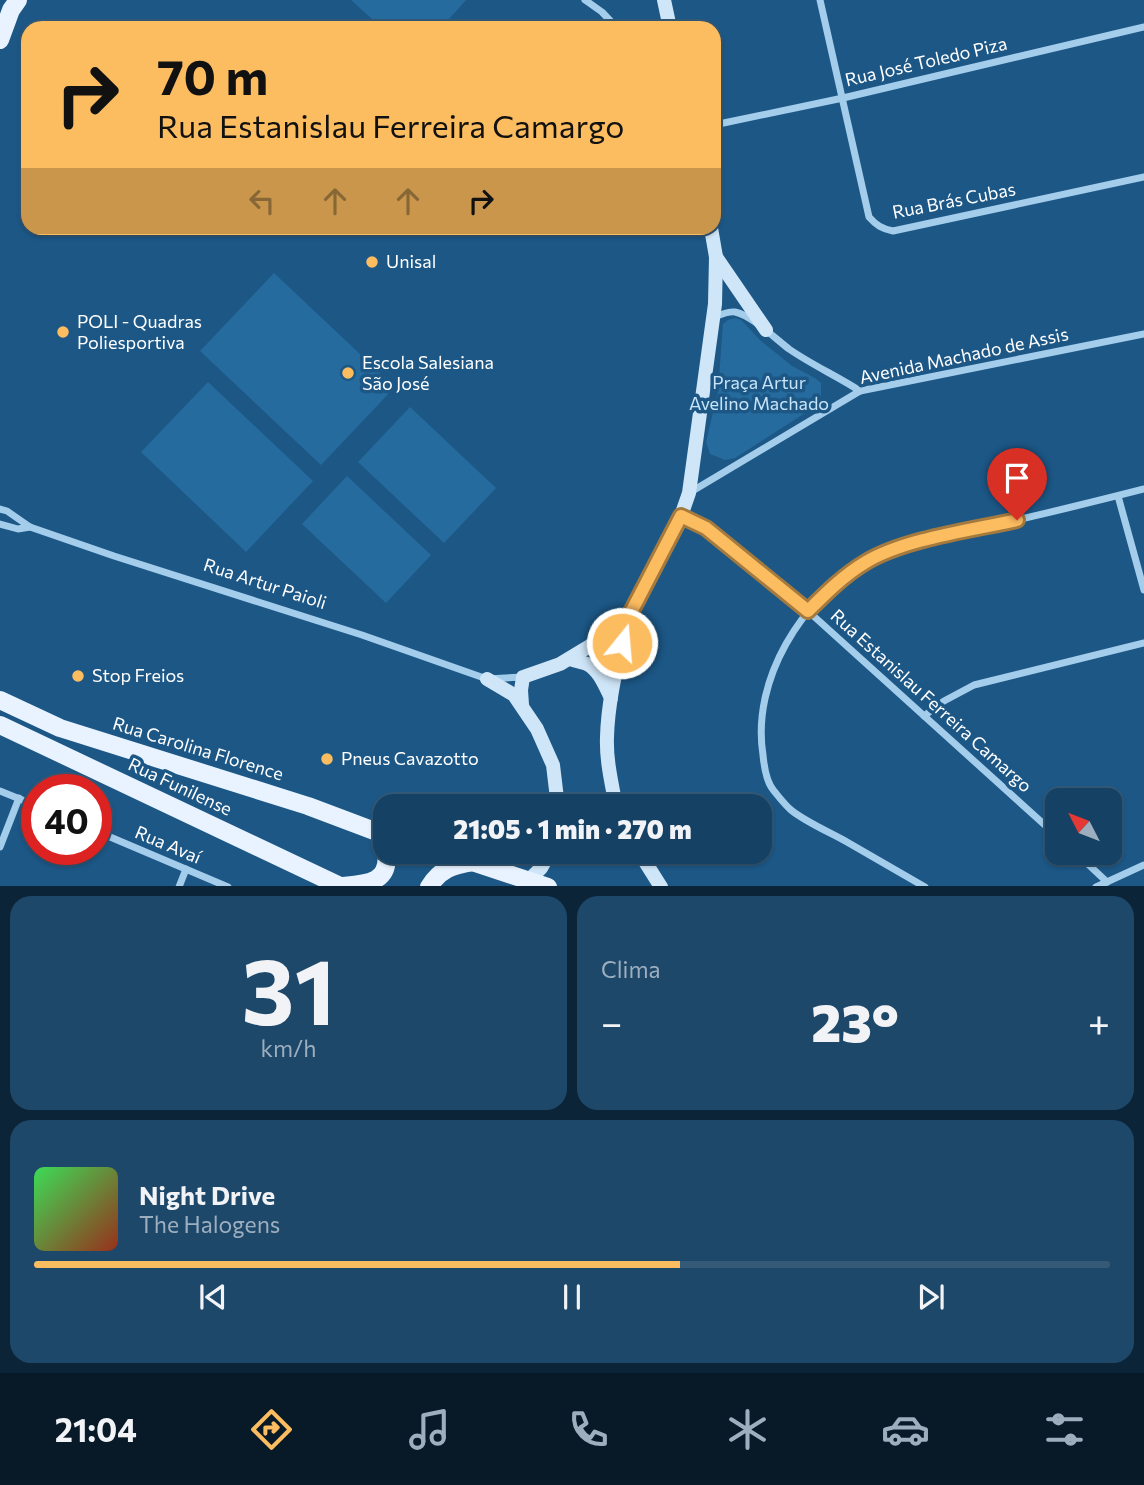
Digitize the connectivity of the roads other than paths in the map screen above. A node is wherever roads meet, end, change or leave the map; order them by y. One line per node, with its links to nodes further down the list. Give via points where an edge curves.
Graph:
1 (18, 0): 8 (main road)
2 (585, 0): 5 (street)
3 (664, 0): 6 (street)
4 (820, 0): 9 (street, Rua Brás Cubas)
5 (610, 21)
6 (668, 21)
7 (1144, 27): 9 (street, Rua José Toledo Piza)
8 (0, 40)
9 (843, 98): 10 (street, Rua José Toledo Piza); 11 (street, Rua Brás Cubas, via 869,217 884,229 893,231)
10 (721, 124)
11 (1144, 177)
12 (712, 235): 13 (street)
13 (716, 257): 14 (street); 15 (street)
14 (714, 317): 15 (street, via 734,312); 19 (street)
15 (766, 330): 17 (street)
16 (1144, 334): 17 (street, Avenida Machado de Assis)
17 (860, 391): 19 (street, Avenida Machado de Assis)
18 (1144, 489): 20 (street)
19 (690, 493): 22 (street)
20 (1118, 496): 25 (street); 26 (street, via 896,549 867,561)
21 (0, 509): 24 (street, Rua Artur Paioli)
22 (681, 516): 26 (street, Rua Estanislau Ferreira Camargo, via 706,528); 27 (street)
23 (0, 524): 24 (street, Rua Artur Paioli)
24 (30, 527): 31 (street, Rua Artur Paioli)
25 (1144, 590)
26 (808, 611): 35 (street, Rua Estanislau Ferreira Camargo); 61 (street, via 772,673 764,708 760,737 771,787 792,811)
27 (627, 620): 29 (street); 32 (street)
28 (1144, 643): 35 (street, via 974,685)
29 (570, 659): 30 (street); 32 (street, via 596,671)
30 (523, 677): 31 (street); 34 (street)
31 (487, 679): 34 (street)
32 (611, 698): 39 (street, via 607,738)
33 (0, 701): 42 (main road, Rua Carolina Florence, via 60,728 308,806)
34 (522, 705): 38 (street, via 553,765)
35 (924, 716): 41 (street, Rua Estanislau Ferreira Camargo)
36 (3, 727): 57 (main road, Rua Funilense)
37 (0, 791): 40 (street)
38 (556, 794)
39 (614, 794)
40 (19, 798): 44 (street)
41 (1045, 825)
42 (373, 831)
43 (112, 838): 52 (street, Rua Avaí)
44 (0, 847)
45 (387, 864): 57 (main road, via 379,877 365,884)
46 (460, 864): 58 (main road, via 444,870)
47 (479, 864): 53 (main road)
48 (543, 864): 53 (street)
49 (647, 864): 60 (street)
50 (1088, 865): 54 (street)
51 (1144, 865): 54 (street)
52 (186, 869): 55 (street); 56 (street, Rua Avaí)
53 (529, 880): 59 (main road)
54 (1107, 882): 62 (street)
55 (178, 886)
56 (226, 886)
57 (342, 886)
58 (430, 886)
59 (545, 886)
60 (660, 886)
61 (923, 886)
62 (1098, 886)

